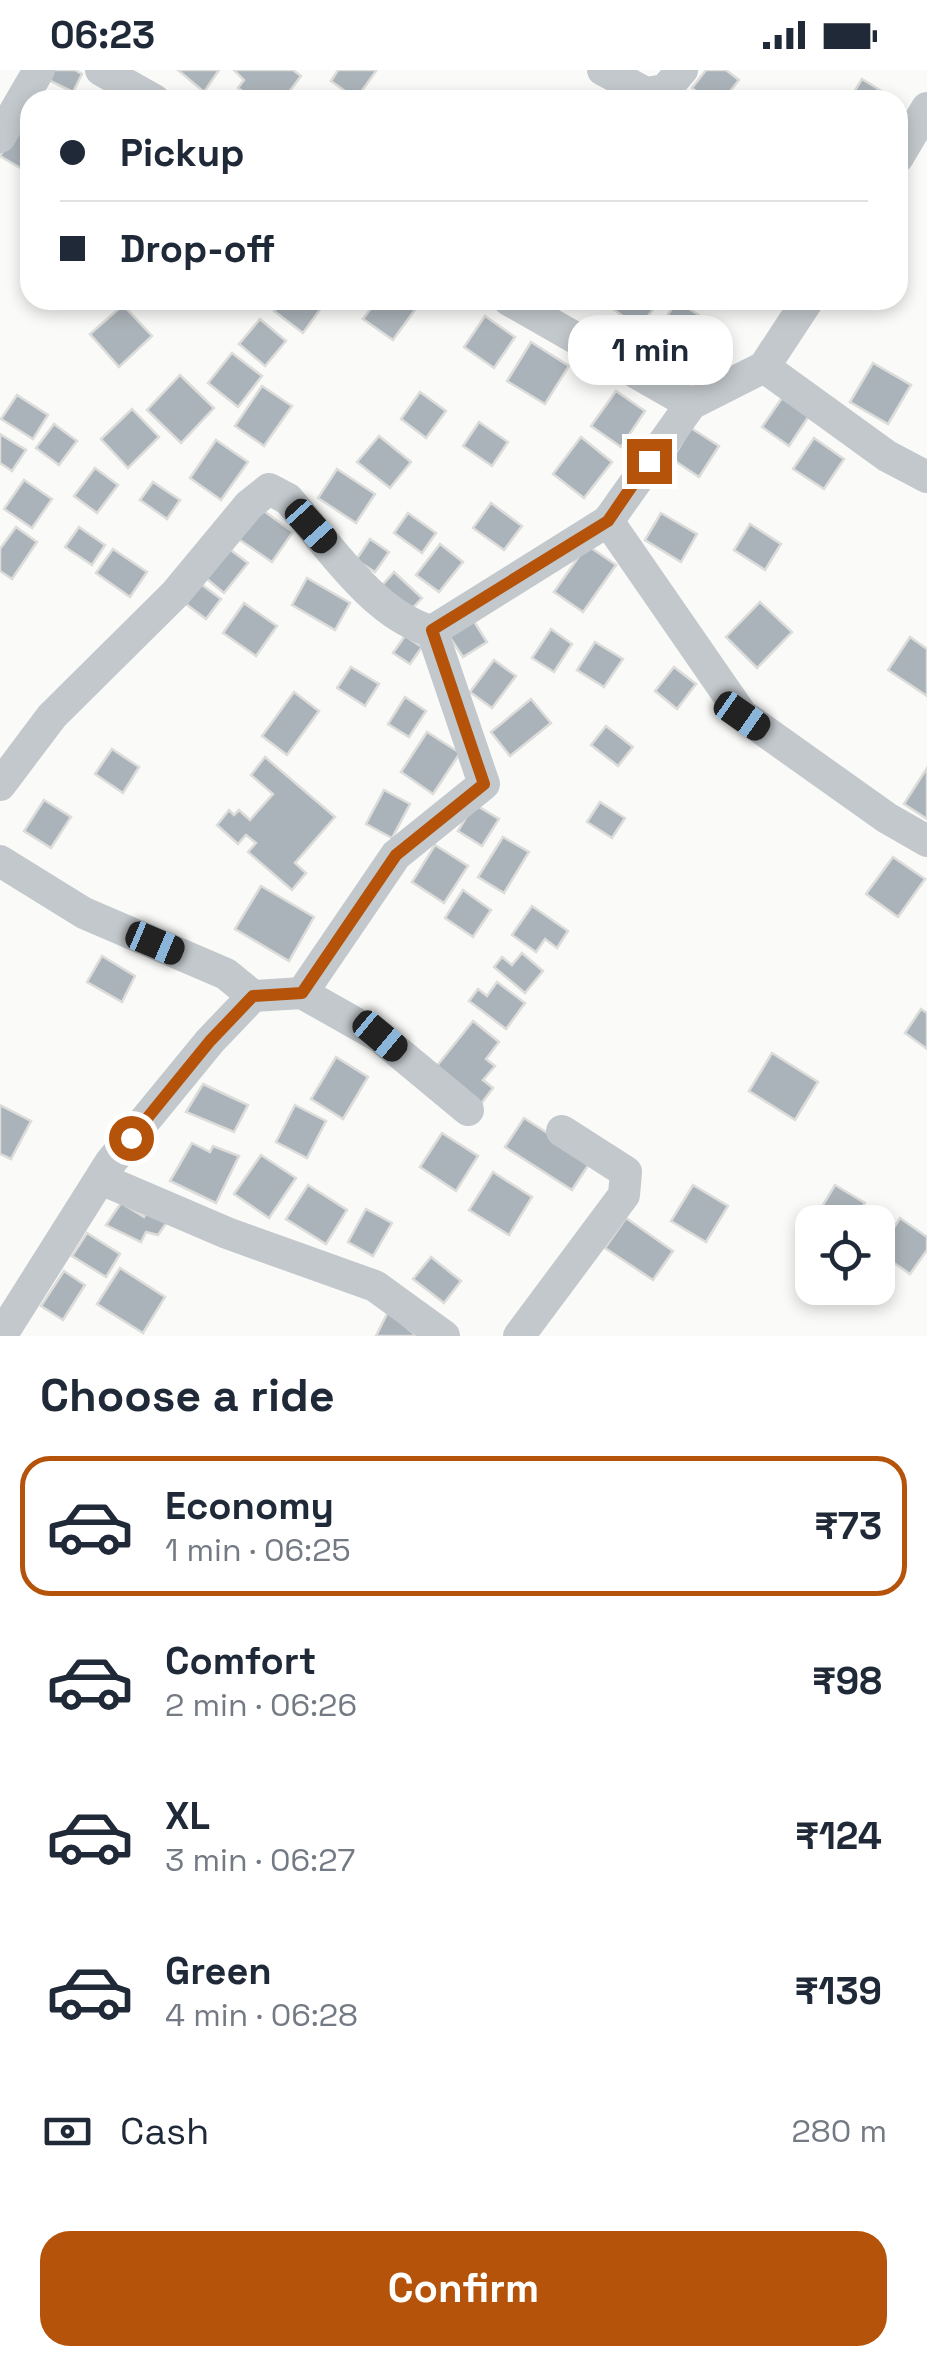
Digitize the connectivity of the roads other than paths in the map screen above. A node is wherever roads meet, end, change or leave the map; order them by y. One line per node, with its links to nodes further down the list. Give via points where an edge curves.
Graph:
1 (682, 70): 6 (street)
2 (112, 73): 4 (street)
3 (609, 83): 5 (street)
4 (138, 90)
5 (635, 90)
6 (665, 90)
7 (20, 102): 9 (street)
8 (927, 108): 10 (street)
9 (0, 137)
10 (908, 139)
11 (526, 310): 14 (street)
12 (801, 310): 13 (street)
13 (764, 367): 14 (street); 15 (street, via 887,456)
14 (691, 404): 16 (street)
15 (925, 472)
16 (608, 521): 17 (street); 19 (street, via 742,716)
17 (432, 630): 18 (street, via 382,605 288,499 268,489 52,716); 21 (street, via 484,784 396,855)
18 (0, 785)
19 (927, 840)
20 (0, 861): 22 (street, via 84,912 226,974)
21 (302, 993): 22 (street); 23 (street, via 380,1036)
22 (253, 996): 25 (street)
23 (468, 1110)
24 (562, 1131): 28 (street, via 626,1172 624,1195)
25 (102, 1180): 26 (street); 27 (street, via 375,1286)
26 (2, 1336)
27 (444, 1336)
28 (520, 1336)

